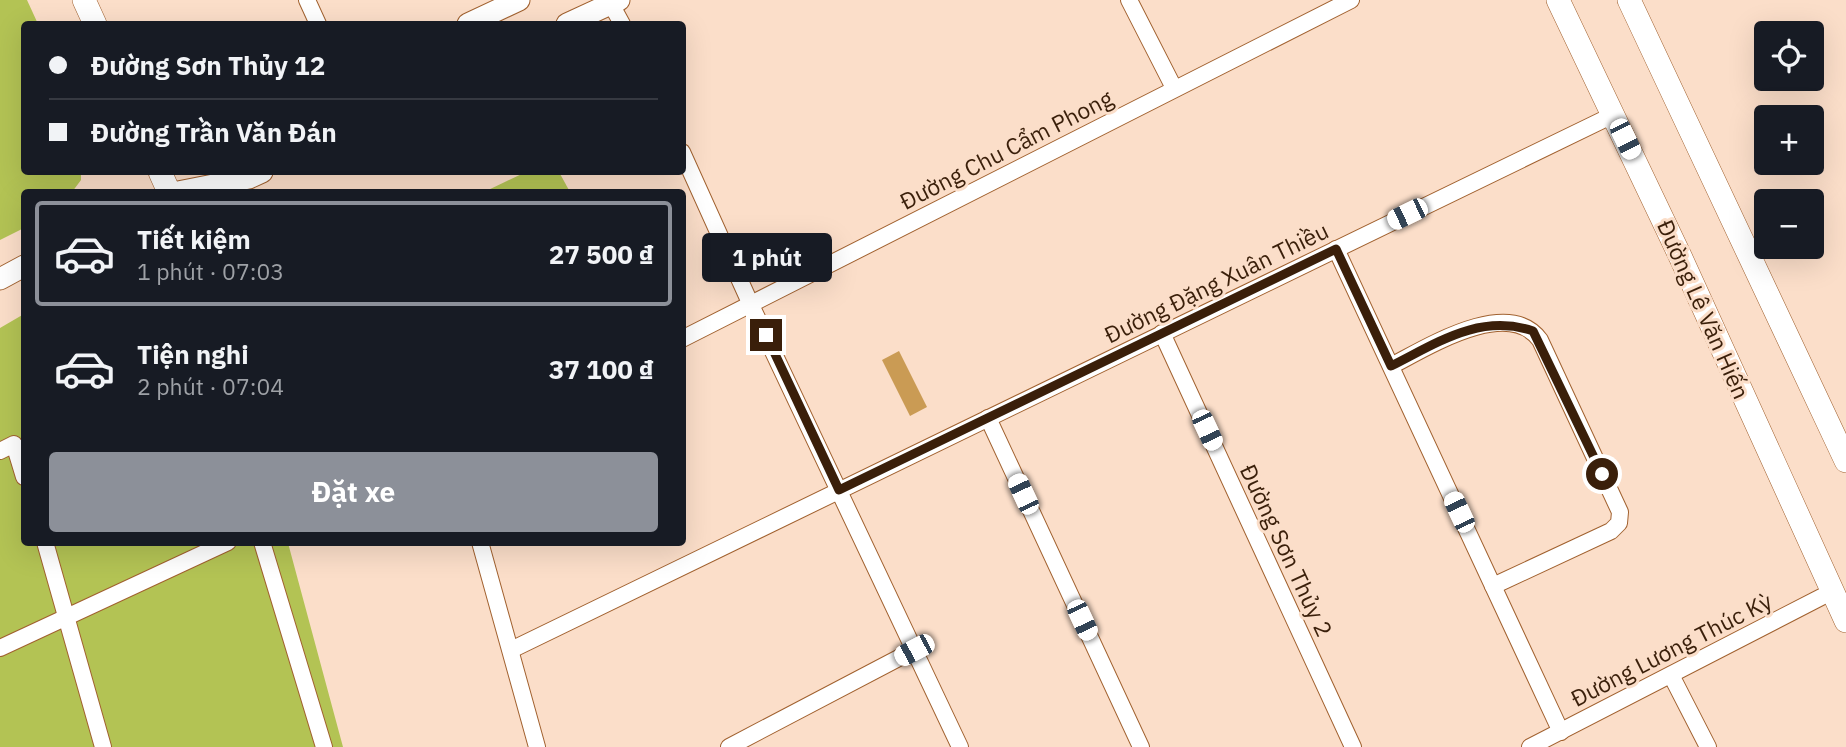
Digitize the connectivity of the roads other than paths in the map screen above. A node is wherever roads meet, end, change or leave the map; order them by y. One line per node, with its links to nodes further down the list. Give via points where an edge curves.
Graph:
1 (84, 0): 9 (main road)
2 (307, 0): 10 (street)
3 (519, 0): 11 (street)
4 (1129, 0): 14 (street)
5 (1351, 0): 14 (street, Đường Chu Cẩm Phong)
6 (1558, 0): 15 (main road, Đường Lê Văn Hiến)
7 (1629, 0): 30 (main road)
8 (613, 1): 12 (street); 13 (street)
9 (94, 21)
10 (317, 21)
11 (474, 21)
12 (573, 21)
13 (620, 21)
14 (1174, 88): 24 (street, Đường Chu Cẩm Phong)
15 (1613, 115): 21 (street, Đường Đặng Xuân Thiều); 38 (main road, Đường Lê Văn Hiến)
16 (686, 161): 24 (street)
17 (192, 175): 19 (street)
18 (256, 175): 20 (street)
19 (175, 189)
20 (193, 189)
21 (1336, 249): 25 (street, Đường Đặng Xuân Thiều); 27 (street)
22 (21, 268): 23 (street)
23 (0, 279)
24 (751, 305): 26 (street, Đường Chu Cẩm Phong); 32 (street)
25 (1162, 333): 28 (street, Đường Đặng Xuân Thiều); 52 (street, Đường Sơn Thủy 2)
26 (686, 337)
27 (1391, 366): 37 (street); 37 (street, via 1476,326 1516,325 1533,331 1540,340 1583,431 1620,512 1619,523 1611,531)
28 (988, 418): 32 (street, Đường Đặng Xuân Thiều); 51 (street)
29 (0, 452): 31 (street, via 14,444)
30 (1846, 461)
31 (21, 467)
32 (839, 490): 42 (street, Đường Đặng Xuân Thiều); 43 (street)
33 (46, 546): 39 (street)
34 (219, 546): 39 (street)
35 (263, 546): 48 (street)
36 (481, 546): 42 (street)
37 (1493, 586): 45 (street)
38 (1839, 587): 40 (main road, Đường Lê Văn Hiến); 44 (street, Đường Lương Thúc Kỳ)
39 (68, 617): 41 (street); 47 (street)
40 (1846, 621)
41 (0, 648)
42 (511, 650): 49 (street)
43 (914, 650): 46 (street); 50 (street)
44 (1671, 675): 45 (street, Đường Lương Thúc Kỳ); 54 (street)
45 (1561, 732): 53 (street, Đường Lương Thúc Kỳ)
46 (736, 745)
47 (103, 747)
48 (324, 747)
49 (537, 747)
50 (960, 747)
51 (1141, 747)
52 (1353, 747)
53 (1530, 747)
54 (1708, 747)

